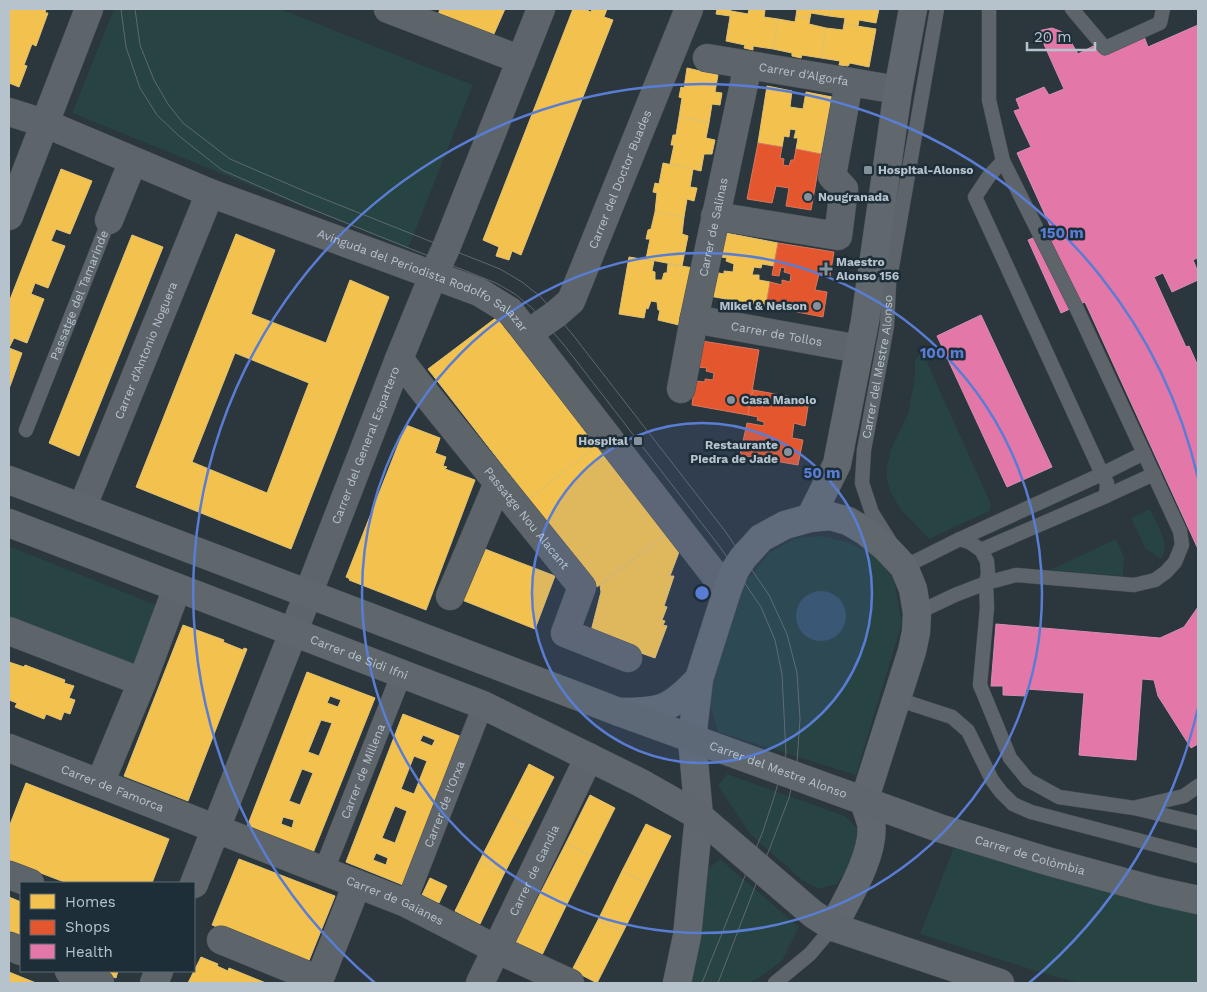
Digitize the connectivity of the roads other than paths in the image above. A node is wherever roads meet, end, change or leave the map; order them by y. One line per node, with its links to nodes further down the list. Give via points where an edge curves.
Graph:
1 (89, 9): 16 (street)
2 (388, 9): 11 (street)
3 (541, 9): 11 (street, Carrer del General Espartero)
4 (689, 9): 25 (street, Carrer del Doctor Buades, via 570,301)
5 (912, 9): 14 (main road, Carrer del Mestre Alonso)
6 (937, 9): 41 (lane, Carrer del Mestre Alonso, via 889,284 887,326 864,450 862,482 872,513)
7 (989, 9): 18 (lane, via 989,100)
8 (1072, 9): 9 (lane, via 1105,48 1160,23)
9 (1163, 9)
10 (707, 58): 12 (street, Carrer d'Algorfa)
11 (521, 60): 23 (street, Carrer del General Espartero)
12 (748, 65): 13 (street, Carrer d'Algorfa); 21 (street, Carrer de Salinas)
13 (849, 82): 14 (street, Carrer d'Algorfa); 21 (street, via 832,176 844,189 838,236)
14 (898, 90): 26 (main road, Carrer del Mestre Alonso)
15 (9, 112): 16 (street, Avinguda del Periodista Rodolfo Salazar)
16 (44, 123): 17 (street, Avinguda del Periodista Rodolfo Salazar); 20 (street)
17 (133, 160): 19 (street, Avinguda del Periodista Rodolfo Salazar); 22 (street, Passatge del Tamarinde)
18 (1003, 162): 30 (lane, via 1058,269); 31 (lane, via 988,176 975,197)
19 (210, 193): 23 (street, Avinguda del Periodista Rodolfo Salazar); 36 (street, Carrer d'Antonio Noguera)
20 (9, 216)
21 (715, 216): 24 (street, Carrer de Salinas)
22 (109, 220): 29 (lane, Passatge del Tamarinde)
23 (433, 276): 25 (street, Avinguda del Periodista Rodolfo Salazar, via 479,292 510,311); 27 (street, Carrer del General Espartero)
24 (694, 319): 26 (street, Carrer de Tollos); 28 (street, Carrer de Salinas)
25 (529, 333): 44 (street, Avinguda del Periodista Rodolfo Salazar)
26 (860, 349): 37 (main road, Carrer del Mestre Alonso, via 837,464)
27 (399, 359): 34 (street, Passatge Nou Alacant); 45 (street, Carrer del General Espartero)
28 (681, 389)
29 (26, 430)
30 (1144, 454): 31 (lane); 32 (lane)
31 (1102, 474): 35 (lane, via 1107,482); 39 (lane)
32 (1154, 474): 35 (lane); 42 (lane, via 1180,531 1182,545 1175,562 1155,580 1134,585 1016,575)
33 (9, 480): 36 (main road)
34 (498, 483): 46 (street); 50 (street, Passatge Nou Alacant, via 582,587 565,633)
35 (1106, 496): 40 (lane)
36 (82, 508): 45 (main road)
37 (810, 518): 41 (main road, Carrer del Mestre Alonso, via 830,516 848,521 885,547); 44 (main road, Carrer del Mestre Alonso, via 785,525 761,538 735,570)
38 (9, 523): 43 (main road, Carrer de Sidi Ifni)
39 (960, 538): 40 (lane); 41 (lane)
40 (981, 550): 42 (lane, via 987,561)
41 (904, 567): 47 (main road, Carrer del Mestre Alonso, via 914,589)
42 (986, 583): 47 (lane); 63 (lane, via 980,686 1010,758 1028,780 1059,797)
43 (177, 588): 49 (main road, Carrer de Sidi Ifni); 53 (street)
44 (727, 591): 52 (main road, Carrer del Mestre Alonso)
45 (308, 594): 49 (street, Carrer del General Espartero); 56 (main road)
46 (450, 596)
47 (917, 613): 54 (main road, Carrer del Mestre Alonso, via 912,651)
48 (9, 631): 53 (street)
49 (294, 633): 51 (main road, Carrer de Sidi Ifni); 66 (street, Carrer del General Espartero)
50 (628, 658)
51 (402, 673): 55 (main road, Carrer de Sidi Ifni); 68 (street, Carrer de Millena)
52 (698, 679): 56 (main road, Carrer del Mestre Alonso, via 681,698 664,709); 57 (main road, Carrer del Mestre Alonso)
53 (142, 682): 60 (street)
54 (897, 700): 62 (main road, Carrer del Mestre Alonso); 67 (lane, via 952,718 968,731 992,780 1013,804 1032,812)
55 (483, 705): 59 (main road, Carrer de Sidi Ifni); 74 (street, Carrer de l'Orxa)
56 (619, 712): 57 (main road)
57 (692, 739): 62 (main road, Carrer del Mestre Alonso); 64 (main road, Carrer del Mestre Alonso)
58 (9, 748): 60 (street, Carrer de Famorca)
59 (589, 757): 64 (main road, Carrer de Sidi Ifni); 77 (street, Carrer de Gandia)
60 (100, 783): 66 (street, Carrer de Famorca)
61 (1198, 786): 63 (lane, via 1184,796)
62 (864, 801): 73 (main road, Carrer de Colòmbia, via 1047,861); 75 (main road, Carrer del Mestre Alonso, via 871,824 869,846 860,875)
63 (1134, 808): 65 (lane)
64 (699, 816): 75 (main road, via 813,914); 83 (main road, Carrer del Mestre Alonso, via 687,936)
65 (1198, 824)
66 (216, 828): 68 (street, Carrer de Gaianes); 71 (street, Carrer del General Espartero)
67 (1198, 856)
68 (324, 870): 72 (street, Carrer de Gaianes)
69 (9, 875): 70 (street)
70 (27, 882)
71 (195, 882)
72 (357, 884): 74 (street, Carrer de Gaianes); 79 (street)
73 (1198, 900)
74 (406, 903): 77 (street, Carrer de Gaianes)
75 (833, 927): 84 (lane, Carrer del Mestre Alonso, via 810,954); 85 (main road)
76 (221, 940): 79 (street)
77 (496, 949): 81 (street, Carrer de Gandia); 82 (street, Carrer de Gaianes)
78 (72, 972): 80 (street)
79 (319, 982)
80 (100, 983)
81 (480, 983)
82 (570, 983)
83 (677, 983)
84 (775, 983)
85 (1000, 983)

